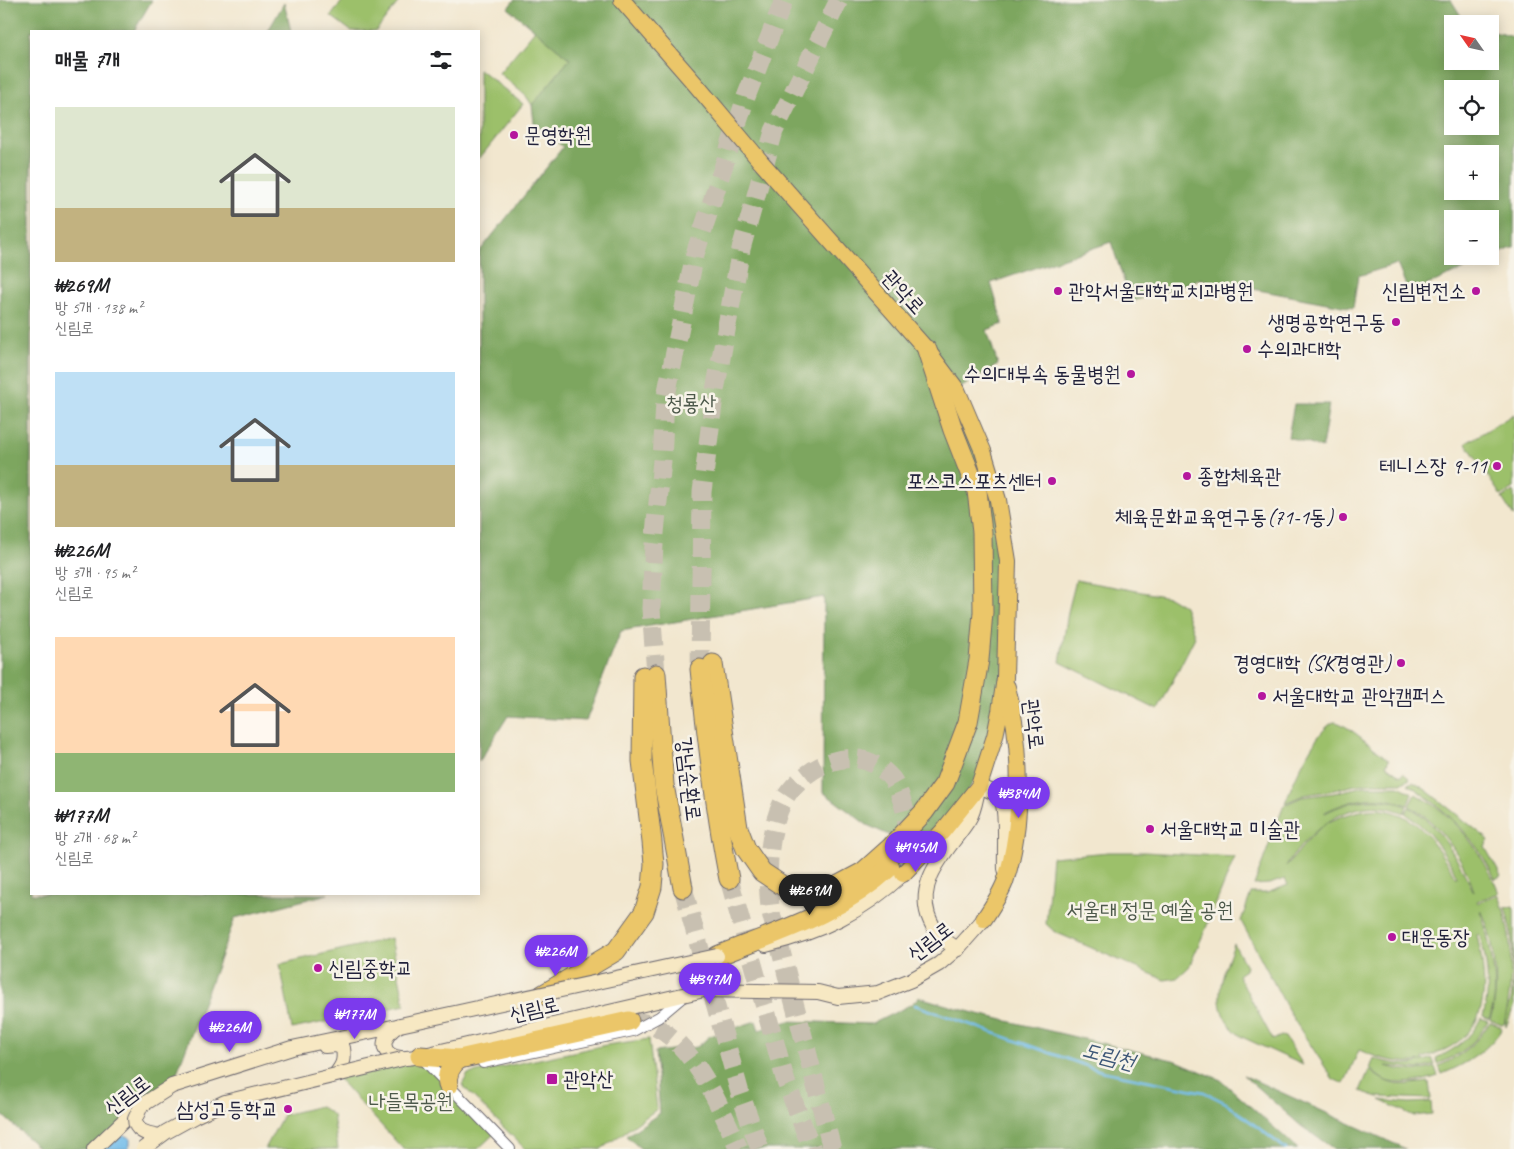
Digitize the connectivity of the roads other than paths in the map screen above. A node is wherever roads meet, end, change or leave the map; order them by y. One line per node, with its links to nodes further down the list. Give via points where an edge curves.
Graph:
1 (622, 0): 2 (main road, 관악로)
2 (927, 350): 3 (main road, 관악로, via 957,390 998,500 1008,561); 6 (highway, 강남순환로, via 977,491 982,532 984,612 968,722 945,783 891,848 863,872 835,887 801,891 783,886 762,872 746,849 738,828 706,667 712,780)
3 (1004, 678): 4 (main road, 관악로, via 996,736); 7 (main road, 관악로, via 1014,715 1018,785 1018,828)
4 (979, 786): 5 (main road, 관악로, via 943,831); 7 (main road, via 997,795 1002,804); 10 (main road, via 970,817 927,883 927,910 932,924 943,940)
5 (897, 870): 11 (highway, via 818,916)
6 (729, 879)
7 (1005, 883): 9 (main road, 관악로)
8 (683, 888): 12 (highway, 강남순환로, via 664,785 650,675 642,761 654,864 652,887 644,912 616,951)
9 (984, 919): 10 (main road, 신림로)
10 (958, 948): 13 (main road, 신림로, via 939,964 911,980 878,993 838,997 818,992 704,990)
11 (717, 956): 12 (main road, 신림로, bridge)
12 (542, 995): 15 (main road, 신림로, bridge)
13 (685, 995): 17 (main road, 신림로); 20 (street, via 659,1017 633,1031 460,1068 451,1076)
14 (629, 1021): 18 (highway)
15 (400, 1025): 16 (main road, 신림로); 17 (main road, via 388,1033 384,1045 391,1055)
16 (307, 1045): 19 (main road, via 336,1044 343,1048 344,1065); 21 (main road, 신림로, via 172,1086)
17 (411, 1057): 18 (highway); 19 (main road, 신림로, bridge); 20 (street)
18 (459, 1059): 20 (highway, via 449,1070)
19 (335, 1075): 22 (main road, 신림로, bridge, via 225,1102)
20 (448, 1085): 25 (street)
21 (141, 1106): 22 (main road, bridge, via 135,1119 137,1127); 23 (main road, 신림로)
22 (160, 1136): 24 (main road, 신림로, bridge)
23 (94, 1149)
24 (142, 1149)
25 (510, 1149)

